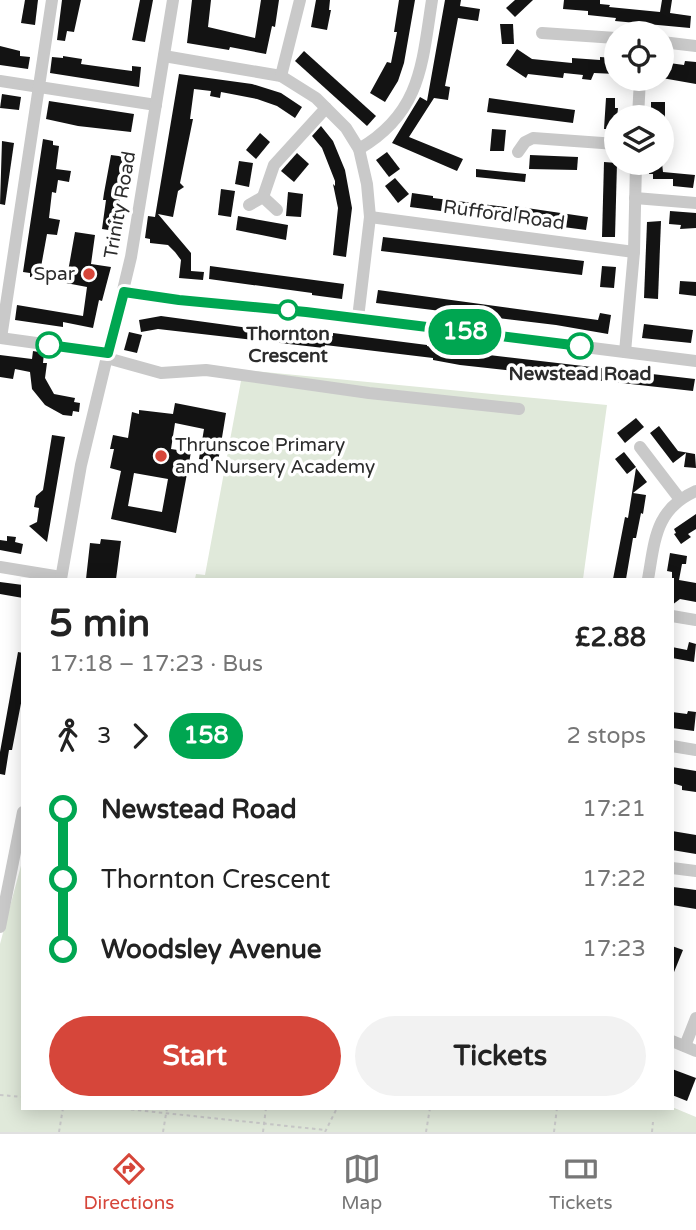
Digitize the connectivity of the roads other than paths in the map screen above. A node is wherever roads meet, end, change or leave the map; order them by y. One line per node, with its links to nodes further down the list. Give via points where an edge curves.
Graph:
1 (52, 0): 12 (street)
2 (173, 0): 9 (street, Trinity Road)
3 (300, 0): 10 (street)
4 (432, 0): 18 (street, via 423,64 408,102 379,138)
5 (542, 33): 6 (street)
6 (604, 37)
7 (674, 43): 8 (street)
8 (696, 46)
9 (164, 56): 10 (street); 13 (street, Trinity Road)
10 (281, 76): 14 (street)
11 (0, 81): 12 (street)
12 (39, 87): 13 (street); 30 (street)
13 (156, 104): 28 (street, Trinity Road)
14 (326, 108): 18 (street); 21 (street, via 274,165)
15 (524, 127): 16 (street)
16 (533, 138): 17 (street); 19 (street)
17 (604, 143)
18 (359, 149): 26 (street)
19 (518, 152)
20 (636, 175): 22 (street)
21 (263, 197): 24 (street); 25 (street)
22 (635, 198): 23 (street); 27 (street)
23 (696, 203)
24 (249, 205)
25 (278, 209)
26 (370, 217): 27 (street, Rufford Road); 29 (street)
27 (634, 252): 31 (street)
28 (124, 292): 29 (street); 32 (street, Trinity Road)
29 (358, 318): 31 (street)
30 (1, 338): 32 (street)
31 (625, 352): 33 (street)
32 (108, 355): 34 (street, via 161,373 206,370); 39 (street, Trinity Road, via 81,465)
33 (696, 361)
34 (519, 409)
35 (640, 447): 37 (street)
36 (696, 491): 37 (street)
37 (679, 498): 40 (street, via 656,531)
38 (0, 567): 39 (street)
39 (61, 578)
40 (648, 578)
41 (674, 616): 42 (street)
42 (696, 620)
43 (674, 746): 44 (street)
44 (696, 750)
45 (21, 818): 46 (street)
46 (6, 866): 49 (street)
47 (674, 868): 48 (street)
48 (696, 871)
49 (0, 927)
50 (696, 1018): 52 (street)
51 (674, 1042): 52 (street)
52 (690, 1049)

